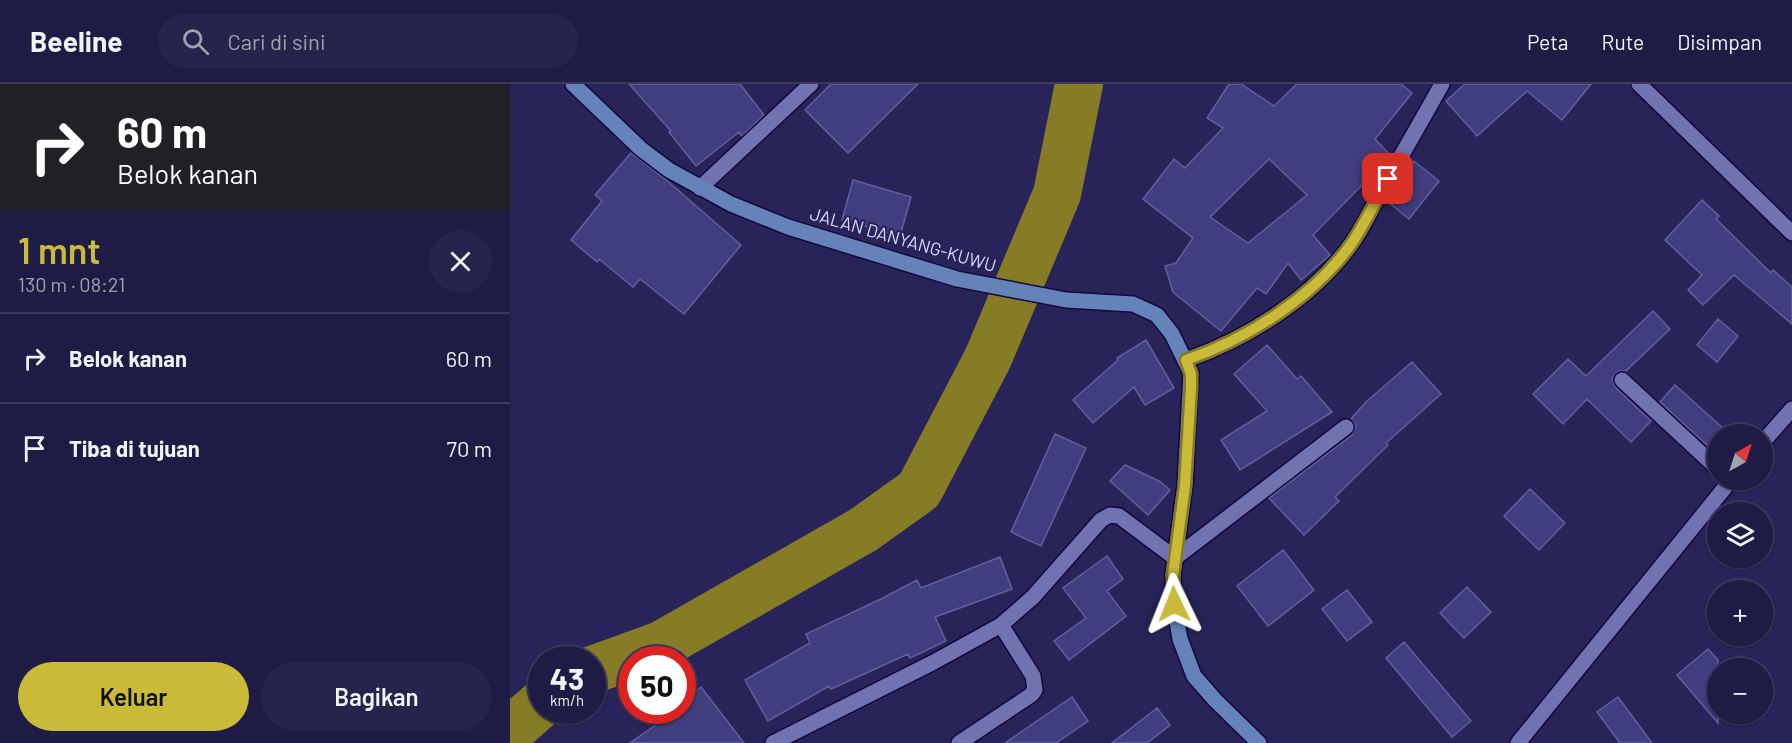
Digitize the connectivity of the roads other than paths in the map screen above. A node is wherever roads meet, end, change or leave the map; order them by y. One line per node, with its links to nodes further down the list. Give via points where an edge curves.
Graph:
1 (573, 84): 5 (main road, JALAN DANYANG-KUWU, via 641,149)
2 (811, 84): 5 (street)
3 (1442, 84): 7 (street, via 1352,243 1322,276 1281,312 1233,341)
4 (1639, 84): 6 (street)
5 (700, 188): 7 (main road, JALAN DANYANG-KUWU, via 788,227 957,279 1066,300 1133,304 1157,315)
6 (1792, 233)
7 (1186, 360): 14 (main road, JALAN DANYANG-KUWU, via 1191,388 1185,485)
8 (1622, 380): 12 (street)
9 (1792, 409): 11 (street)
10 (1346, 427): 14 (street)
11 (1773, 431)
12 (1707, 459)
13 (1722, 490): 19 (street)
14 (1175, 558): 15 (street, via 1119,516 1110,515 1092,528 1033,597); 18 (main road, JALAN DANYANG-KUWU, via 1174,604 1180,639 1194,675)
15 (1001, 625): 16 (street); 17 (street, via 1034,676 1035,690)
16 (774, 743)
17 (959, 743)
18 (1259, 743)
19 (1518, 743)

